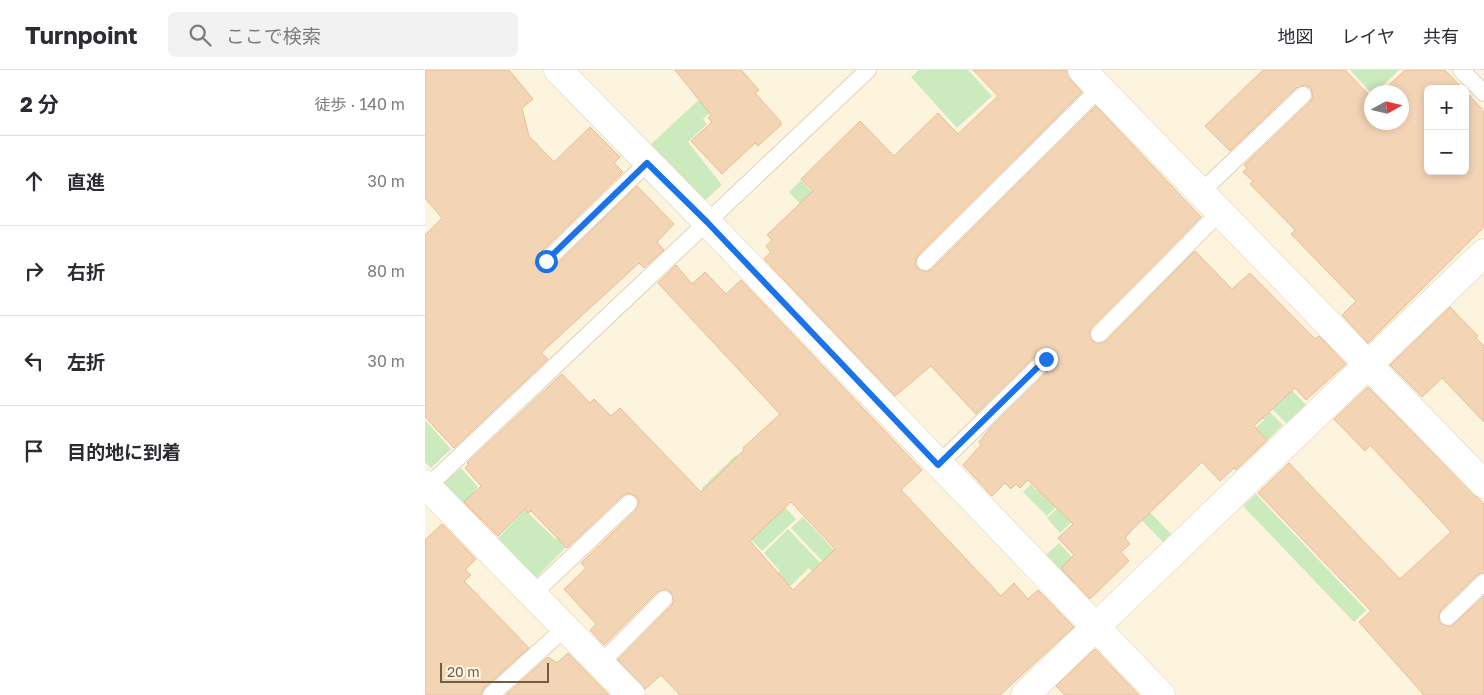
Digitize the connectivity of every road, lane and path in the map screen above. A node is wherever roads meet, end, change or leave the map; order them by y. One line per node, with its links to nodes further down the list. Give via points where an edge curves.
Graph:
1 (557, 70): 7 (street)
2 (868, 70): 10 (lane)
3 (1461, 70): 5 (lane)
4 (1091, 79): 8 (street); 13 (lane)
5 (1484, 93)
6 (1303, 95): 8 (lane)
7 (647, 163): 10 (street); 12 (lane)
8 (1201, 192): 9 (street)
9 (1220, 212): 14 (lane); 16 (street)
10 (707, 222): 17 (street); 19 (lane)
11 (1484, 253): 16 (street)
12 (546, 261)
13 (925, 262)
14 (1099, 334)
15 (1046, 359): 17 (lane)
16 (1369, 365): 18 (street); 25 (street)
17 (938, 465): 25 (street)
18 (1484, 484)
19 (426, 487): 22 (street)
20 (629, 503): 22 (lane)
21 (1484, 582): 24 (lane)
22 (532, 595): 26 (street)
23 (664, 599): 27 (lane)
24 (1448, 617)
25 (1095, 628): 30 (street); 31 (street)
26 (564, 629): 27 (street); 28 (lane)
27 (600, 664): 29 (street)
28 (491, 695)
29 (631, 695)
30 (1025, 695)
31 (1161, 695)

